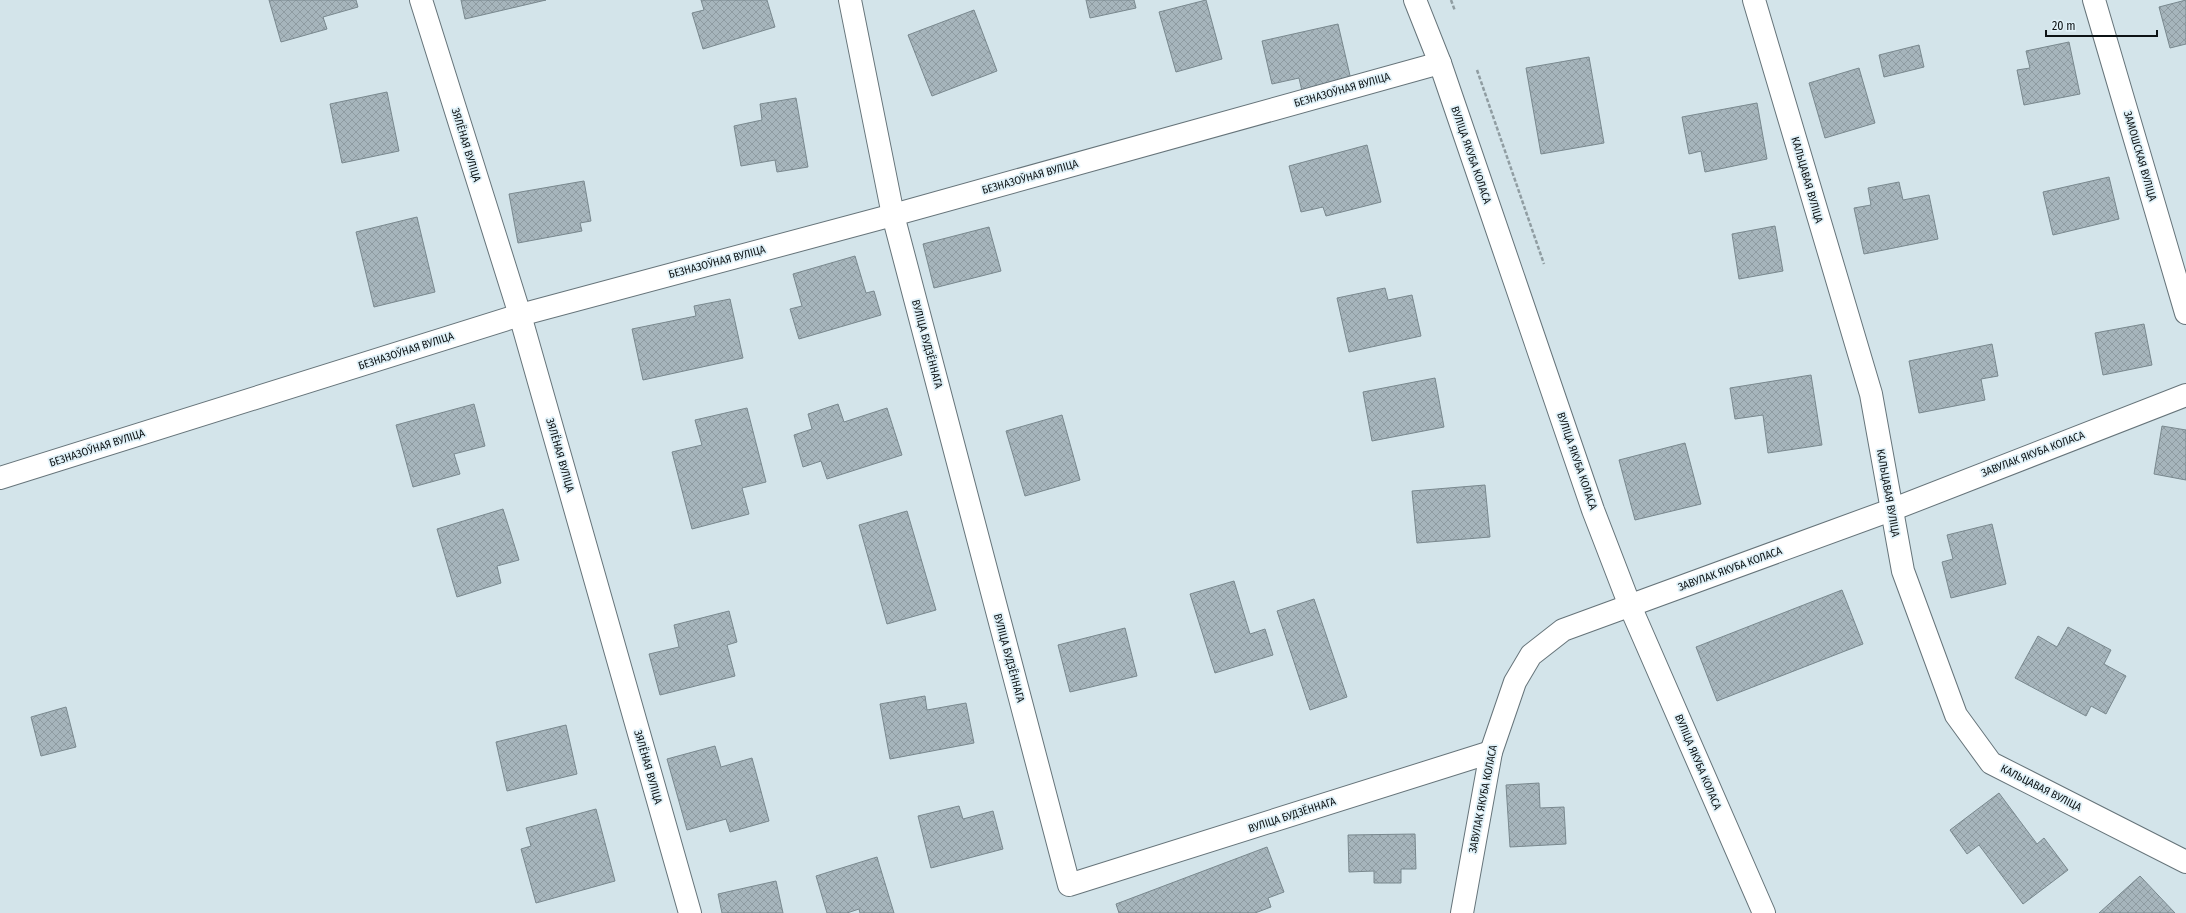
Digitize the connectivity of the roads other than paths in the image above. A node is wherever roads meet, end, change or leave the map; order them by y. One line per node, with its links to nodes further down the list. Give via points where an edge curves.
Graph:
1 (421, 0): 9 (street, ЗЯЛЁНАЯ ВУЛІЦА)
2 (850, 0): 7 (street, ВУЛІЦА БУДЗЁННАГА)
3 (1415, 0): 6 (street, ВУЛІЦА ЯКУБА КОЛАСА)
4 (1754, 0): 12 (street, КАЛЬЦАВАЯ ВУЛІЦА, via 1870,394)
5 (2094, 0): 8 (street, ЗАМОШСКАЯ ВУЛІЦА)
6 (1440, 63): 7 (street, БЕЗНАЗОЎНАЯ ВУЛІЦА); 13 (street, ВУЛІЦА ЯКУБА КОЛАСА, via 1593,510)
7 (893, 215): 9 (street, БЕЗНАЗОЎНАЯ ВУЛІЦА); 14 (street, ВУЛІЦА БУДЗЁННАГА, via 1069,885)
8 (2186, 313)
9 (520, 315): 11 (street, БЕЗНАЗОЎНАЯ ВУЛІЦА); 16 (street, ЗЯЛЁНАЯ ВУЛІЦА)
10 (2186, 395): 12 (street, ЗАВУЛАК ЯКУБА КОЛАСА)
11 (0, 478)
12 (1891, 510): 13 (street, ЗАВУЛАК ЯКУБА КОЛАСА); 15 (street, КАЛЬЦАВАЯ ВУЛІЦА, via 1904,571 1956,715 1991,763)
13 (1630, 606): 14 (street, ЗАВУЛАК ЯКУБА КОЛАСА, via 1563,630 1531,655 1515,682); 18 (street, ВУЛІЦА ЯКУБА КОЛАСА)
14 (1491, 752): 17 (street, ЗАВУЛАК ЯКУБА КОЛАСА)
15 (2186, 862)
16 (690, 913)
17 (1462, 913)
18 (1764, 913)

